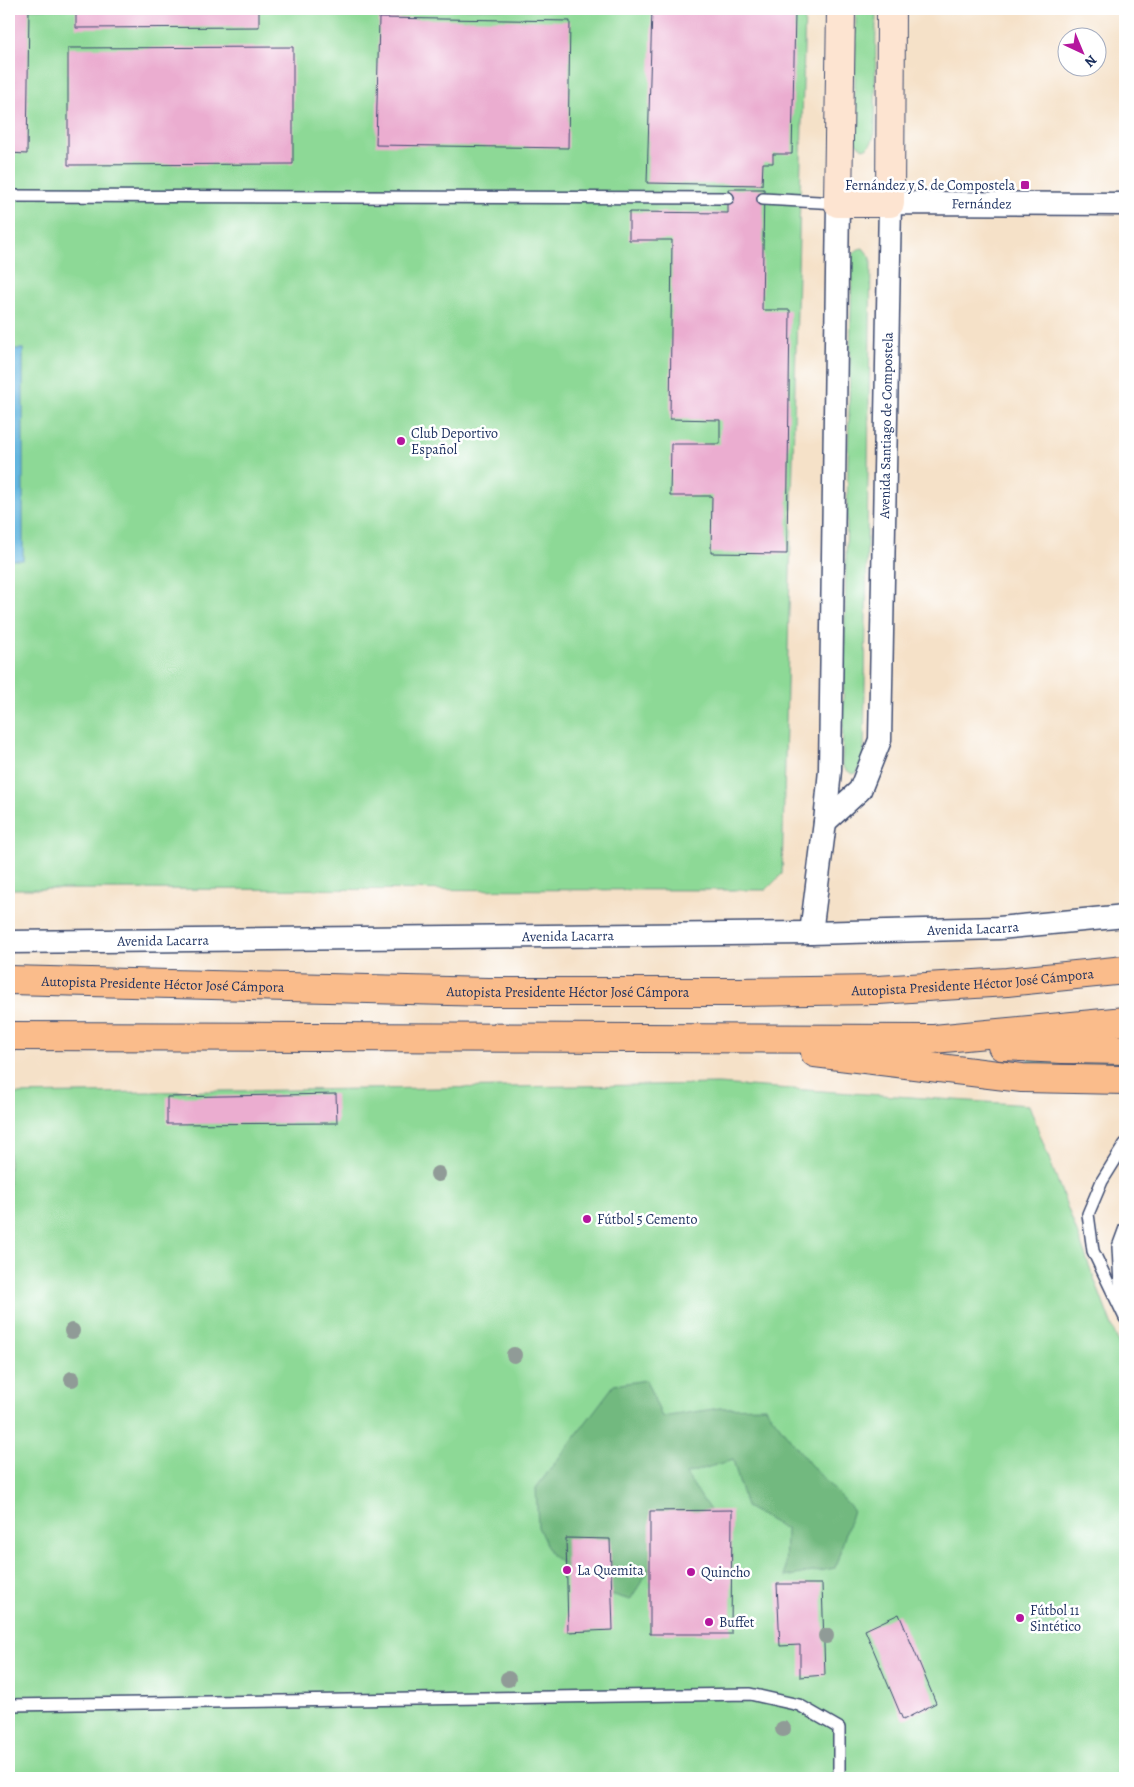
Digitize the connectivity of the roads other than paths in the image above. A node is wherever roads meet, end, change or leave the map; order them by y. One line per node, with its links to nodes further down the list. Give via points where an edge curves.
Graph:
1 (841, 9): 6 (street)
2 (891, 9): 7 (street, Avenida Santiago de Compostela)
3 (9, 196): 4 (lane)
4 (728, 198)
5 (764, 199): 6 (lane)
6 (838, 203): 7 (street, Fernández); 9 (street, via 830,770)
7 (890, 203): 8 (street, Fernández); 9 (street, Avenida Santiago de Compostela, via 880,740 860,790)
8 (1125, 204)
9 (825, 822): 11 (street)
10 (1125, 916): 11 (street, Avenida Lacarra, via 999,928)
11 (811, 933): 12 (street, Avenida Lacarra)
12 (9, 942)
13 (1125, 970): 14 (highway, Autopista Presidente Héctor José Cámpora, via 878,990 739,992 488,992)
14 (9, 980)
15 (1125, 1021): 18 (highway)
16 (9, 1036): 17 (highway)
17 (685, 1038): 18 (highway); 20 (highway, via 1022,1078)
18 (934, 1039): 19 (highway, via 1002,1046)
19 (1125, 1050)
20 (1125, 1080)
21 (1125, 1144): 23 (lane, via 1102,1181 1088,1214 1093,1251)
22 (1125, 1228): 23 (lane, via 1118,1247)
23 (1123, 1313)
24 (9, 1704): 25 (lane, via 750,1694 799,1705 840,1728)
25 (839, 1778)

